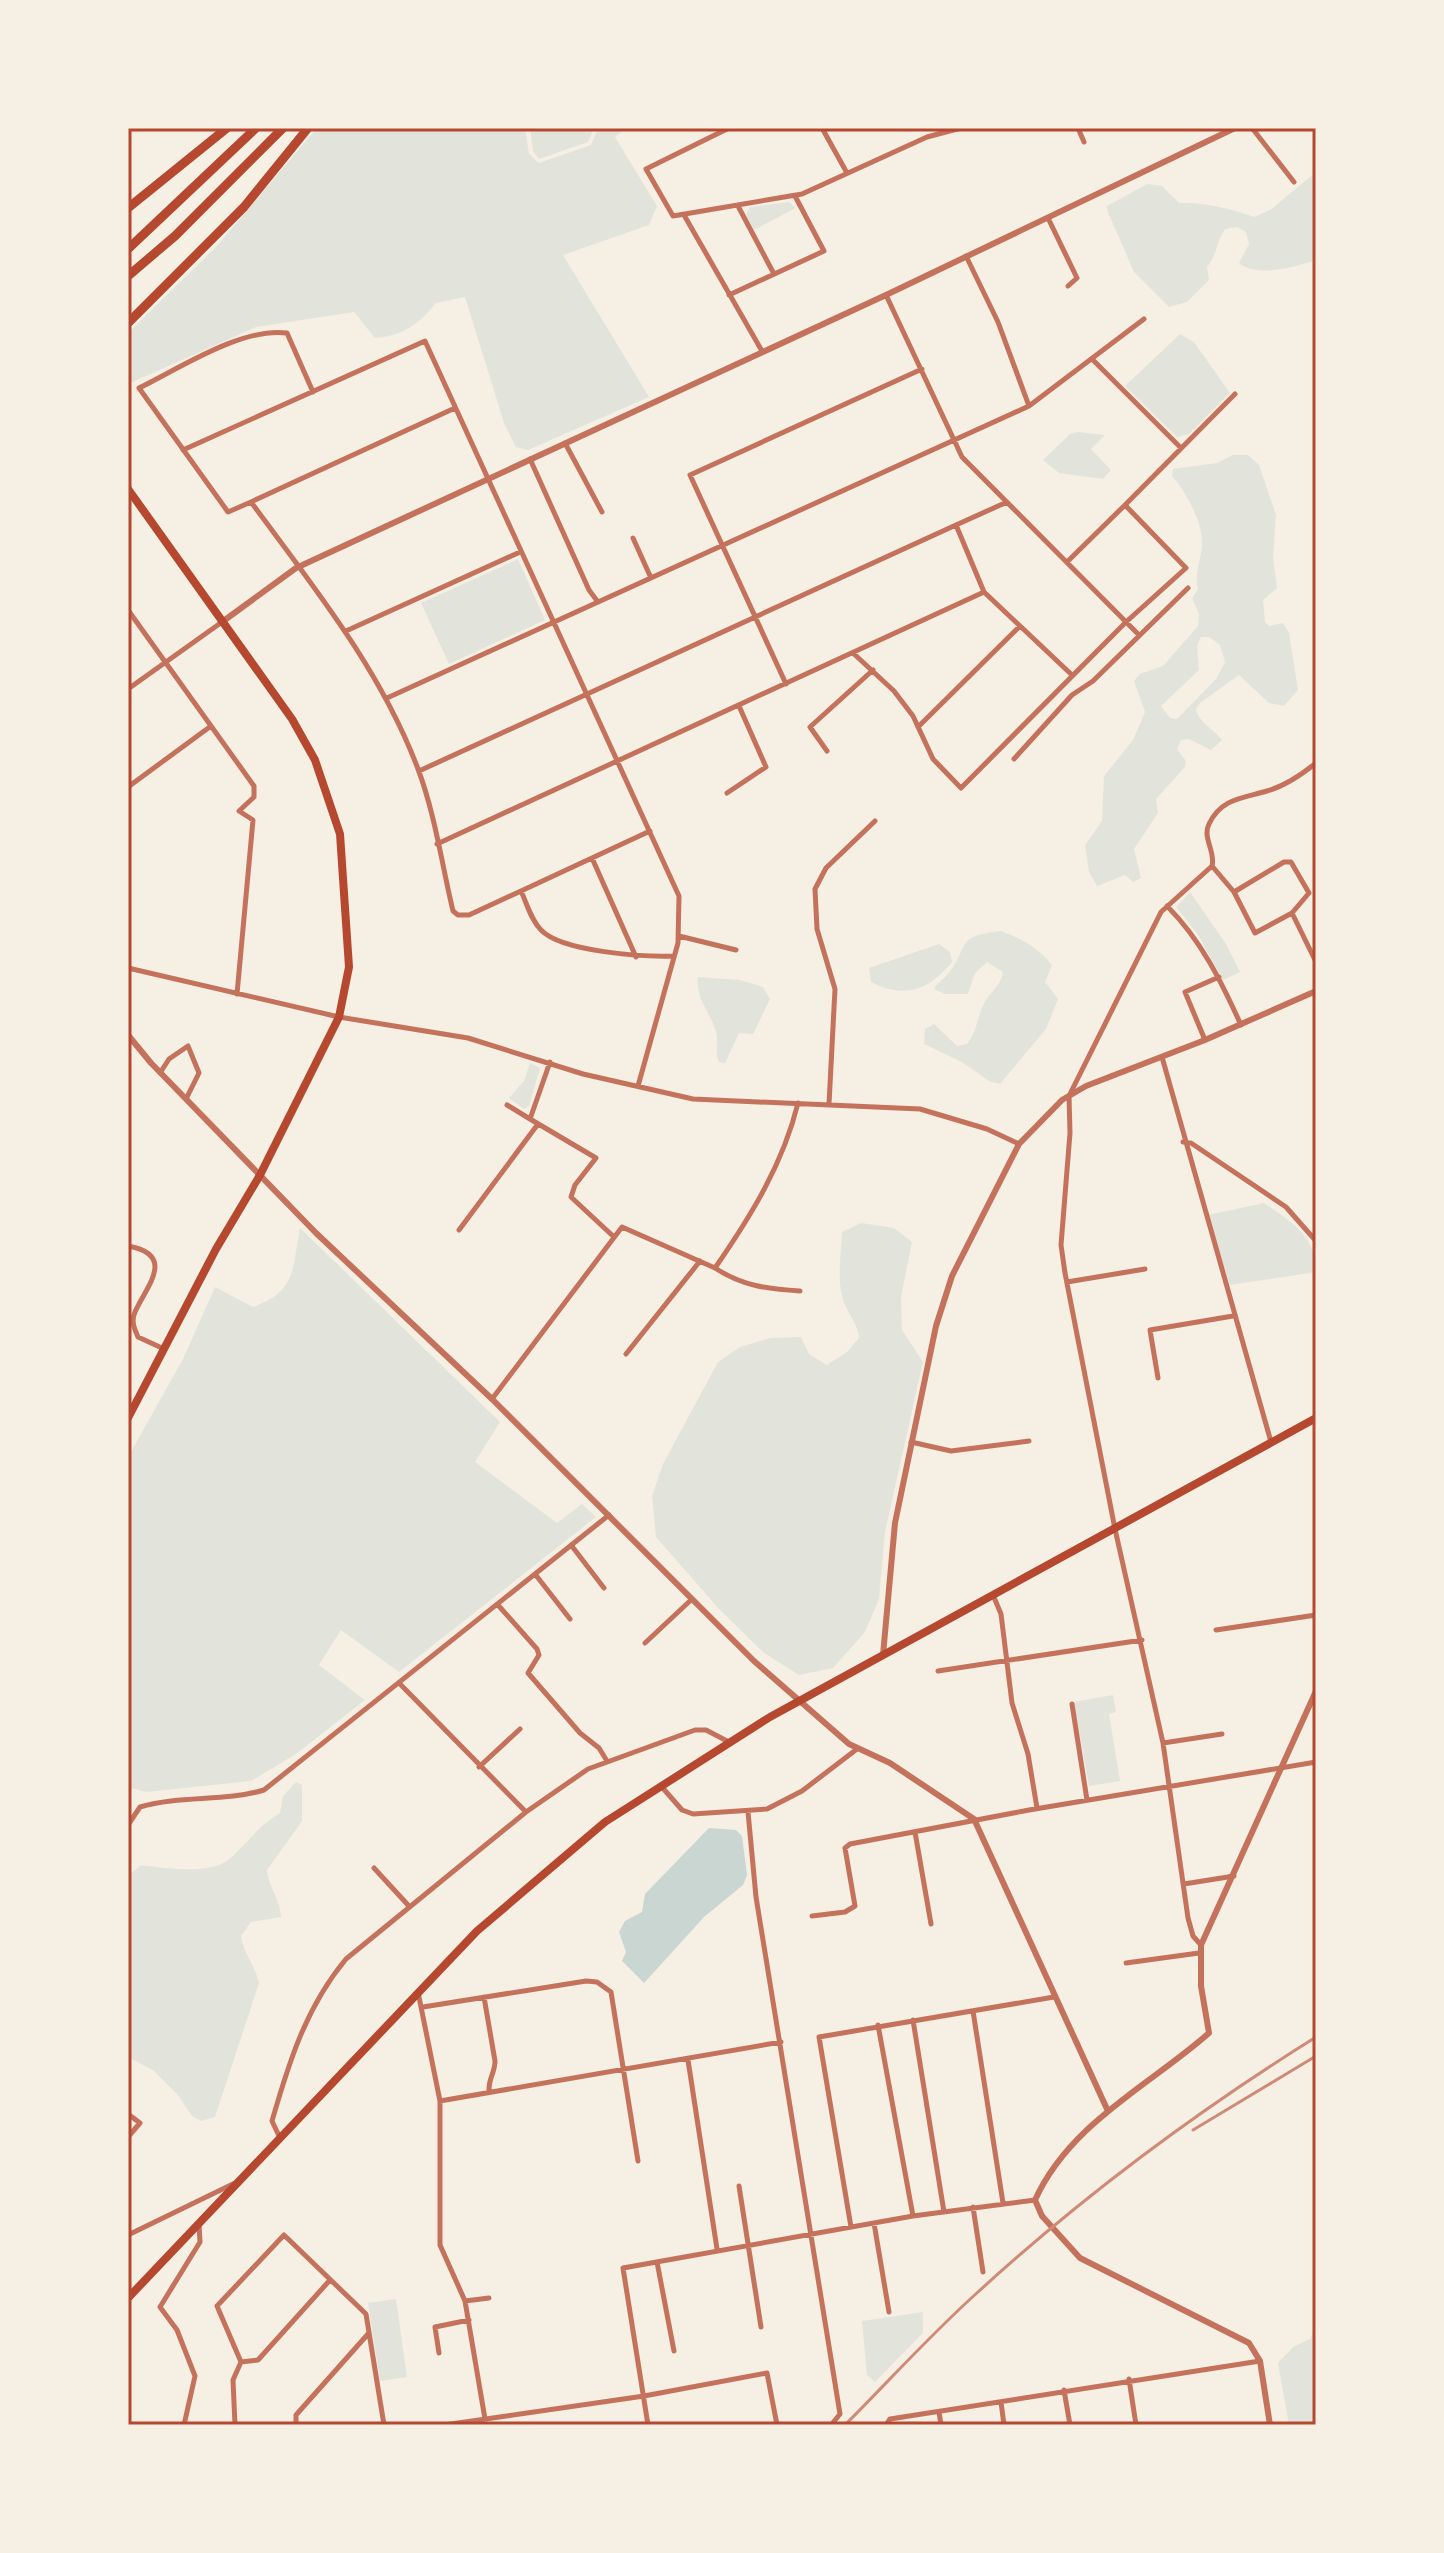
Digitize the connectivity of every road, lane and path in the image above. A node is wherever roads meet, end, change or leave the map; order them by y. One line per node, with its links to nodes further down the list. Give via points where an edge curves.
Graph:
1 (227, 128): 18 (highway)
2 (256, 128): 21 (highway)
3 (283, 128): 24 (highway)
4 (308, 128): 29 (highway, via 244,207)
5 (729, 128): 19 (street, via 646,169 673,216)
6 (822, 128): 14 (street)
7 (922, 128): 12 (street)
8 (961, 128): 12 (street)
9 (1078, 128): 13 (street)
10 (1235, 128): 20 (street)
11 (1252, 128): 15 (street)
12 (927, 137): 14 (street)
13 (1084, 142)
14 (847, 173): 16 (street)
15 (1294, 182)
16 (795, 196): 17 (street); 23 (street, via 825,249)
17 (738, 206): 19 (street); 23 (street)
18 (128, 208)
19 (684, 215): 26 (street)
20 (1048, 218): 22 (street); 25 (street, via 1077,278)
21 (128, 249)
22 (966, 256): 27 (street); 35 (street)
23 (774, 274): 26 (street)
24 (128, 276)
25 (1068, 286)
26 (729, 295): 30 (street)
27 (886, 295): 30 (street); 32 (street)
28 (1144, 319): 31 (street)
29 (128, 323)
30 (762, 351): 38 (street)
31 (1093, 360): 35 (street); 39 (street)
32 (922, 369): 37 (street); 50 (street, via 690,475)
33 (313, 392): 36 (street, via 425,341); 40 (street); 40 (street, via 287,333 252,334 139,388)
34 (1235, 394): 39 (street)
35 (1029, 406): 37 (street)
36 (455, 408): 42 (street); 44 (street)
37 (953, 440): 45 (street, via 962,457); 50 (street)
38 (565, 443): 41 (street); 47 (street)
39 (1181, 448): 46 (street)
40 (183, 450): 44 (street, via 228,512)
41 (530, 459): 42 (street); 57 (street)
42 (489, 478): 51 (street); 53 (street)
43 (128, 489): 60 (main road)
44 (251, 502): 53 (street)
45 (1007, 502): 48 (street); 52 (street)
46 (1125, 505): 52 (street); 62 (street, via 1186,568)
47 (602, 512)
48 (956, 525): 56 (street); 59 (street)
49 (633, 538): 54 (street)
50 (725, 545): 54 (street); 59 (street)
51 (520, 552): 61 (street); 64 (street)
52 (1067, 562): 62 (street)
53 (296, 568): 60 (street); 64 (street)
54 (651, 578): 57 (street)
55 (1188, 588): 65 (street)
56 (984, 592): 63 (street); 66 (street)
57 (599, 602): 61 (street)
58 (128, 610): 67 (street)
59 (755, 617): 70 (street); 72 (street)
60 (222, 622): 67 (street); 102 (main road, via 315,760 340,834 349,967)
61 (554, 622): 72 (street); 73 (street)
62 (1126, 622): 65 (street); 69 (street)
63 (1020, 626): 69 (street); 76 (street)
64 (346, 631): 73 (street)
65 (1139, 635): 78 (street, via 1072,695)
66 (853, 653): 68 (street); 70 (street)
67 (165, 662): 71 (street); 75 (street)
68 (873, 670): 76 (street); 77 (street, via 810,727)
69 (1072, 675): 76 (street, via 961,788 933,759)
70 (786, 684): 74 (street)
71 (128, 689)
72 (587, 693): 79 (street); 81 (street)
73 (387, 698): 81 (street)
74 (739, 706): 79 (street); 83 (street, via 766,767)
75 (211, 726): 82 (street); 101 (street, via 254,786 254,797 239,811 253,820)
76 (918, 727)
77 (827, 751)
78 (1014, 759)
79 (617, 761): 85 (street); 86 (street)
80 (1316, 763): 88 (street, via 1290,782 1235,798 1220,809 1206,833)
81 (419, 771): 86 (street)
82 (128, 787)
83 (727, 793)
84 (875, 821): 113 (street, via 826,868 815,889 817,929 835,989)
85 (650, 831): 87 (street); 93 (street, via 679,896)
86 (437, 844): 89 (street, via 458,915)
87 (592, 858): 89 (street); 96 (street)
88 (1212, 866): 90 (street); 91 (street)
89 (521, 891): 96 (street, via 542,931 554,938)
90 (1234, 892): 92 (street, via 1255,933); 92 (street, via 1291,862 1309,893)
91 (1167, 906): 99 (street, via 1188,927); 110 (street, via 1149,931)
92 (1292, 913): 97 (street)
93 (679, 936): 94 (street); 95 (street)
94 (736, 950)
95 (674, 956): 96 (street); 109 (street)
96 (636, 957)
97 (1316, 962)
98 (128, 968): 101 (street)
99 (1219, 977): 103 (street); 105 (street, via 1185,992)
100 (1316, 991): 103 (street)
101 (237, 994): 102 (street)
102 (339, 1017): 107 (street, via 468,1038); 119 (main road)
103 (1241, 1025): 105 (street)
104 (128, 1035): 108 (street)
105 (1205, 1040): 106 (street)
106 (1162, 1057): 110 (street); 117 (street)
107 (550, 1062): 109 (street); 115 (street)
108 (160, 1073): 111 (street); 111 (street, via 188,1046 199,1073)
109 (638, 1086): 112 (street, via 724,1103)
110 (1069, 1096): 118 (street); 127 (street, via 1061,1245)
111 (186, 1099): 119 (street)
112 (798, 1103): 113 (street); 125 (street, via 777,1168)
113 (829, 1104): 118 (street, via 920,1109)
114 (507, 1105): 115 (street)
115 (530, 1119): 116 (street)
116 (538, 1124): 120 (street); 121 (street, via 596,1158 571,1197)
117 (1183, 1142): 122 (street, via 1286,1207); 129 (street)
118 (1019, 1144): 137 (street, via 952,1276)
119 (260, 1175): 130 (main road); 133 (street)
120 (459, 1230)
121 (614, 1237): 124 (street, via 622,1227); 133 (street)
122 (1316, 1241)
123 (128, 1246): 130 (street, via 148,1255 156,1268 132,1325 138,1337)
124 (700, 1261): 125 (street); 131 (street)
125 (715, 1268): 128 (street, via 759,1288)
126 (1145, 1269): 127 (street)
127 (1067, 1282): 140 (street)
128 (800, 1291)
129 (1233, 1316): 132 (street, via 1150,1330); 138 (street)
130 (162, 1348): 134 (main road)
131 (626, 1354)
132 (1158, 1378)
133 (492, 1399): 139 (street)
134 (128, 1418)
135 (1316, 1418): 138 (main road)
136 (1029, 1441): 137 (street, via 951,1451)
137 (911, 1442): 152 (street, via 895,1523)
138 (1271, 1443): 140 (main road)
139 (609, 1515): 141 (street); 145 (street)
140 (1115, 1529): 144 (main road); 150 (street)
141 (571, 1545): 142 (street); 143 (street)
142 (535, 1574): 146 (street); 148 (street)
143 (604, 1588)
144 (993, 1595): 152 (main road); 153 (street)
145 (692, 1599): 151 (street); 157 (street)
146 (498, 1605): 155 (street); 164 (street, via 537,1649 528,1673)
147 (1316, 1615): 149 (street)
148 (570, 1619)
149 (1216, 1630)
150 (1142, 1640): 153 (street); 162 (street)
151 (645, 1643)
152 (883, 1655): 157 (main road)
153 (1007, 1662): 154 (street); 171 (street)
154 (938, 1671)
155 (400, 1684): 166 (street); 175 (street, via 264,1790 157,1802 140,1807)
156 (1316, 1691): 167 (street)
157 (801, 1702): 161 (main road); 163 (street)
158 (1072, 1704): 170 (street)
159 (520, 1729): 166 (street)
160 (1222, 1734): 162 (street)
161 (729, 1742): 164 (street, via 695,1730); 169 (main road)
162 (1163, 1743): 168 (street)
163 (857, 1749): 173 (street, via 785,1802); 174 (street, via 890,1763)
164 (607, 1761): 172 (street)
165 (1316, 1762): 167 (street)
166 (479, 1767): 172 (street)
167 (1283, 1767): 168 (street); 178 (street)
168 (1169, 1785): 170 (street); 179 (street)
169 (660, 1786): 173 (street, via 682,1810 693,1814); 185 (main road, via 533,1880)
170 (1087, 1800): 171 (street)
171 (1037, 1808): 174 (street)
172 (526, 1812): 180 (street)
173 (748, 1812): 192 (street, via 756,1897)
174 (974, 1819): 176 (street); 187 (street)
175 (128, 1825)
176 (915, 1832): 181 (street, via 845,1848 855,1906); 182 (street)
177 (374, 1868): 180 (street)
178 (1234, 1876): 179 (street); 183 (street)
179 (1184, 1884): 183 (street, via 1188,1918)
180 (408, 1905): 200 (street, via 346,1959 316,1998 272,2121)
181 (812, 1916)
182 (931, 1924)
183 (1200, 1949): 184 (street); 197 (street, via 1209,2033)
184 (1126, 1963)
185 (418, 1991): 188 (street); 200 (main road)
186 (484, 1997): 188 (street); 194 (street, via 597,1982 611,1992); 195 (street, via 495,2061)
187 (1054, 1997): 189 (street); 197 (street)
188 (423, 2007): 196 (street)
189 (973, 2011): 190 (street); 205 (street)
190 (913, 2020): 191 (street); 207 (street)
191 (878, 2025): 208 (street); 211 (street, via 819,2037)
192 (781, 2042): 193 (street); 212 (street)
193 (688, 2060): 194 (street); 215 (street)
194 (623, 2070): 195 (street); 201 (street)
195 (489, 2092): 196 (street)
196 (440, 2101): 221 (street, via 440,2245)
197 (1107, 2109): 204 (street, via 1043,2183)
198 (128, 2114): 199 (street, via 140,2123)
199 (128, 2137)
200 (280, 2138): 202 (main road)
201 (638, 2161)
202 (239, 2181): 209 (main road); 213 (street)
203 (739, 2186): 214 (street)
204 (1035, 2200): 205 (street); 228 (street, via 1042,2216 1080,2258 1249,2343)
205 (1003, 2203): 206 (street)
206 (973, 2207): 207 (street); 217 (street)
207 (944, 2212): 208 (street)
208 (913, 2216): 210 (street)
209 (199, 2223): 219 (main road); 236 (street, via 200,2242 160,2307 177,2330 195,2376)
210 (874, 2223): 211 (street); 222 (street)
211 (851, 2227): 212 (street)
212 (813, 2233): 214 (street); 243 (street, via 840,2414)
213 (128, 2235)
214 (749, 2245): 215 (street); 224 (street)
215 (717, 2249): 216 (street)
216 (657, 2262): 226 (street); 232 (street, via 623,2268)
217 (983, 2272)
218 (330, 2280): 225 (street, via 366,2314); 229 (street, via 258,2360); 229 (street, via 284,2235 217,2306)
219 (128, 2298)
220 (489, 2298): 221 (street)
221 (465, 2301): 223 (street)
222 (889, 2312)
223 (469, 2320): 227 (street, via 435,2327); 235 (street)
224 (761, 2327)
225 (369, 2333): 238 (street, via 296,2415); 239 (street)
226 (674, 2351)
227 (439, 2353)
228 (1260, 2361): 230 (street); 249 (street)
229 (241, 2362): 237 (street, via 233,2380)
230 (1129, 2379): 231 (street); 248 (street)
231 (1064, 2390): 233 (street); 247 (street)
232 (644, 2396): 235 (street); 241 (street); 242 (street, via 767,2373)
233 (1001, 2402): 234 (street); 246 (street)
234 (939, 2412): 244 (street, via 890,2419); 245 (street)
235 (485, 2419): 240 (street)
236 (184, 2425)
237 (235, 2425)
238 (296, 2425)
239 (384, 2425)
240 (444, 2425)
241 (648, 2425)
242 (777, 2425)
243 (831, 2425)
244 (886, 2425)
245 (941, 2425)
246 (1004, 2425)
247 (1070, 2425)
248 (1136, 2425)
249 (1270, 2425)

